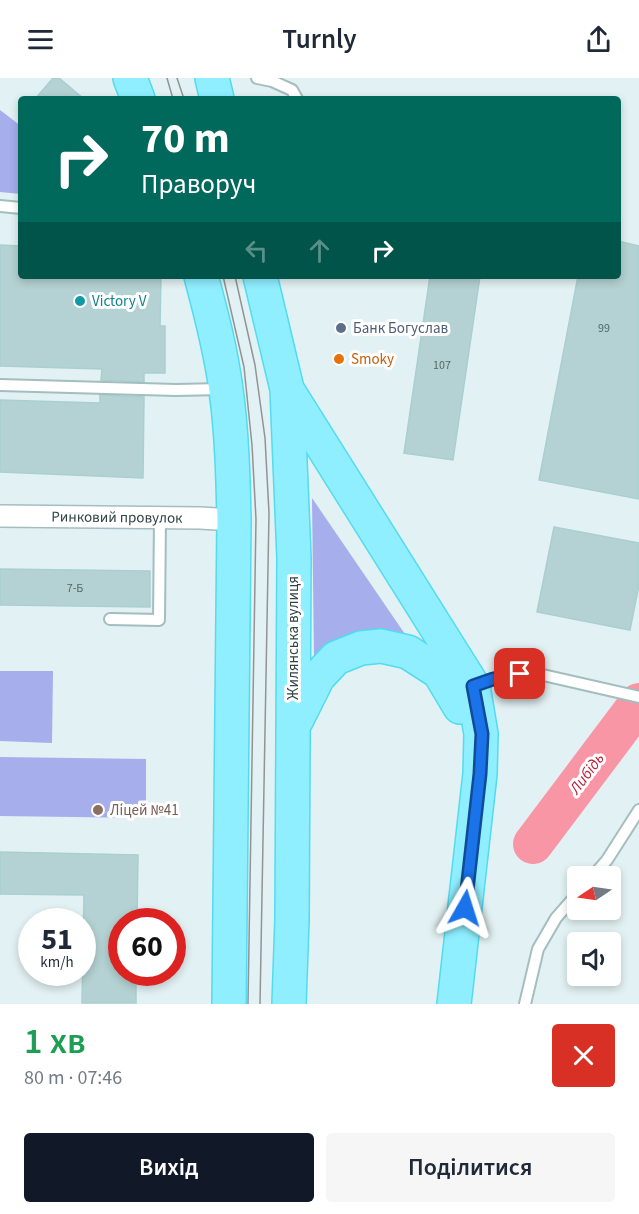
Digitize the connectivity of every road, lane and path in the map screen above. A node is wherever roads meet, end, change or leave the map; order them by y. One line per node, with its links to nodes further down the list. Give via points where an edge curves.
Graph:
1 (130, 78): 4 (main road)
2 (212, 78): 5 (main road)
3 (257, 78): 6 (lane, via 273,81 292,90)
4 (137, 96)
5 (216, 96)
6 (295, 96)
7 (0, 206): 8 (lane)
8 (18, 208)
9 (202, 279): 12 (main road)
10 (261, 279): 13 (main road, Жилянська вулиця)
11 (0, 385): 12 (lane)
12 (226, 389): 16 (main road)
13 (287, 390): 18 (main road); 20 (main road, Жилянська вулиця, via 294,558)
14 (0, 516): 15 (street, Ринковий провулок)
15 (160, 518): 16 (street, Ринковий провулок); 17 (lane, via 159,620)
16 (234, 520): 24 (main road)
17 (110, 619)
18 (473, 686): 19 (lane, via 520,674 543,675); 27 (main road, via 482,734 480,774)
19 (639, 697)
20 (293, 728): 25 (main road, Жилянська вулиця); 26 (main road, via 318,677 336,658 361,648 381,646 408,652 439,672 460,707 463,754 457,826)
21 (639, 810): 22 (lane)
22 (602, 866)
23 (567, 905): 28 (lane, via 538,949)
24 (229, 1004)
25 (289, 1004)
26 (435, 1004)
27 (454, 1004)
28 (525, 1004)

